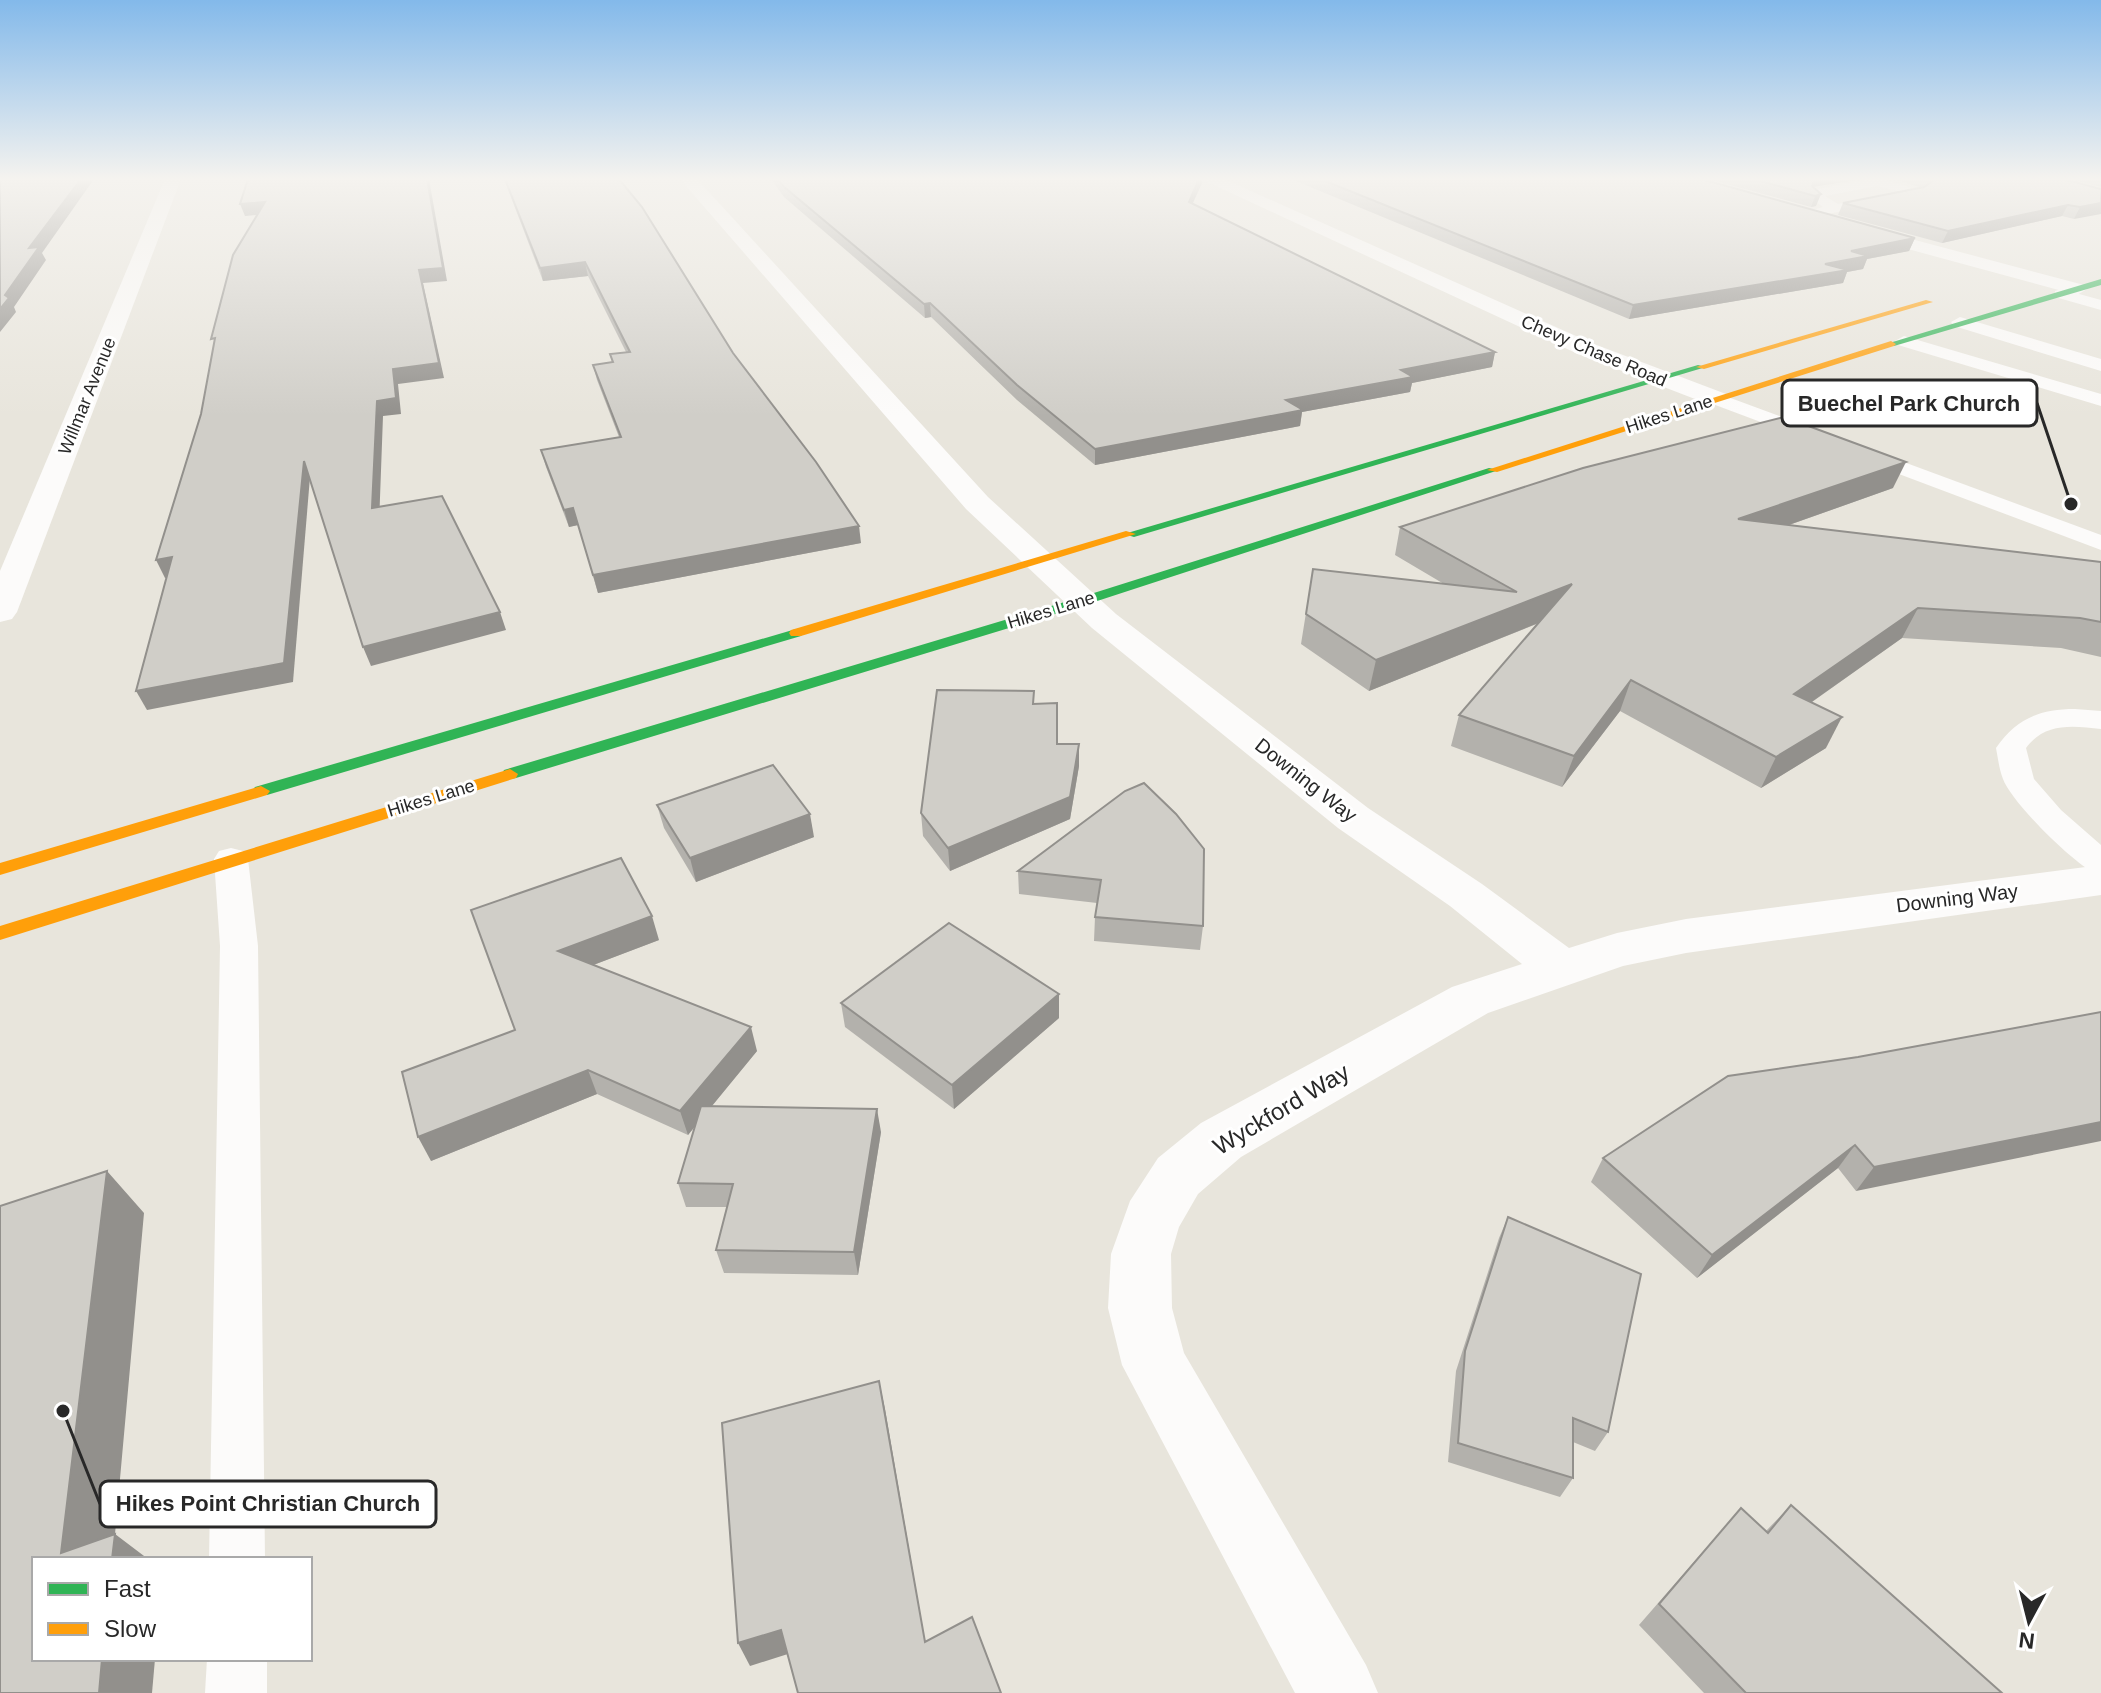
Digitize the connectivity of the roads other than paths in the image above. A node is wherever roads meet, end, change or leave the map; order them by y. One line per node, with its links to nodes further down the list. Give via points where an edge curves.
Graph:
1 (141, 258): 21 (street, Willmar Avenue)
2 (758, 258): 19 (street, Downing Way, via 977,503)
3 (1386, 258): 15 (street, Chevy Chase Road)
4 (1958, 258): 6 (street)
5 (2061, 265): 6 (main road)
6 (2020, 275): 8 (main road); 9 (street)
7 (2101, 282): 9 (main road, Hikes Lane)
8 (1993, 283)
9 (2069, 292): 11 (lane); 12 (main road, Hikes Lane)
10 (1952, 295): 15 (main road, Hikes Lane)
11 (2101, 305)
12 (1960, 322): 13 (main road, Hikes Lane); 14 (lane)
13 (1904, 341): 16 (main road, Hikes Lane); 17 (lane)
14 (2101, 365)
15 (1657, 379): 16 (street, Chevy Chase Road); 19 (main road, Hikes Lane)
16 (1717, 399): 18 (lane); 20 (main road, Hikes Lane)
17 (2101, 400)
18 (2101, 543)
19 (1043, 561): 20 (street, Downing Way); 25 (main road, Hikes Lane)
20 (1083, 601): 23 (main road, Hikes Lane); 28 (street, Downing Way, via 1353,818)
21 (0, 612)
22 (2101, 720): 24 (lane, via 2048,719 2020,732 2011,748 2019,781)
23 (231, 859): 27 (main road, Hikes Lane); 29 (lane, via 239,946)
24 (2101, 864)
25 (0, 869)
26 (2101, 880): 28 (street, Downing Way, via 1686,936)
27 (0, 933)
28 (1561, 968): 32 (street, Wyckford Way, via 1470,1000 1221,1140 1178,1176 1151,1220 1141,1254 1140,1308 1155,1365)
29 (237, 1557)
30 (237, 1661): 31 (lane)
31 (236, 1693)
32 (1338, 1693)

